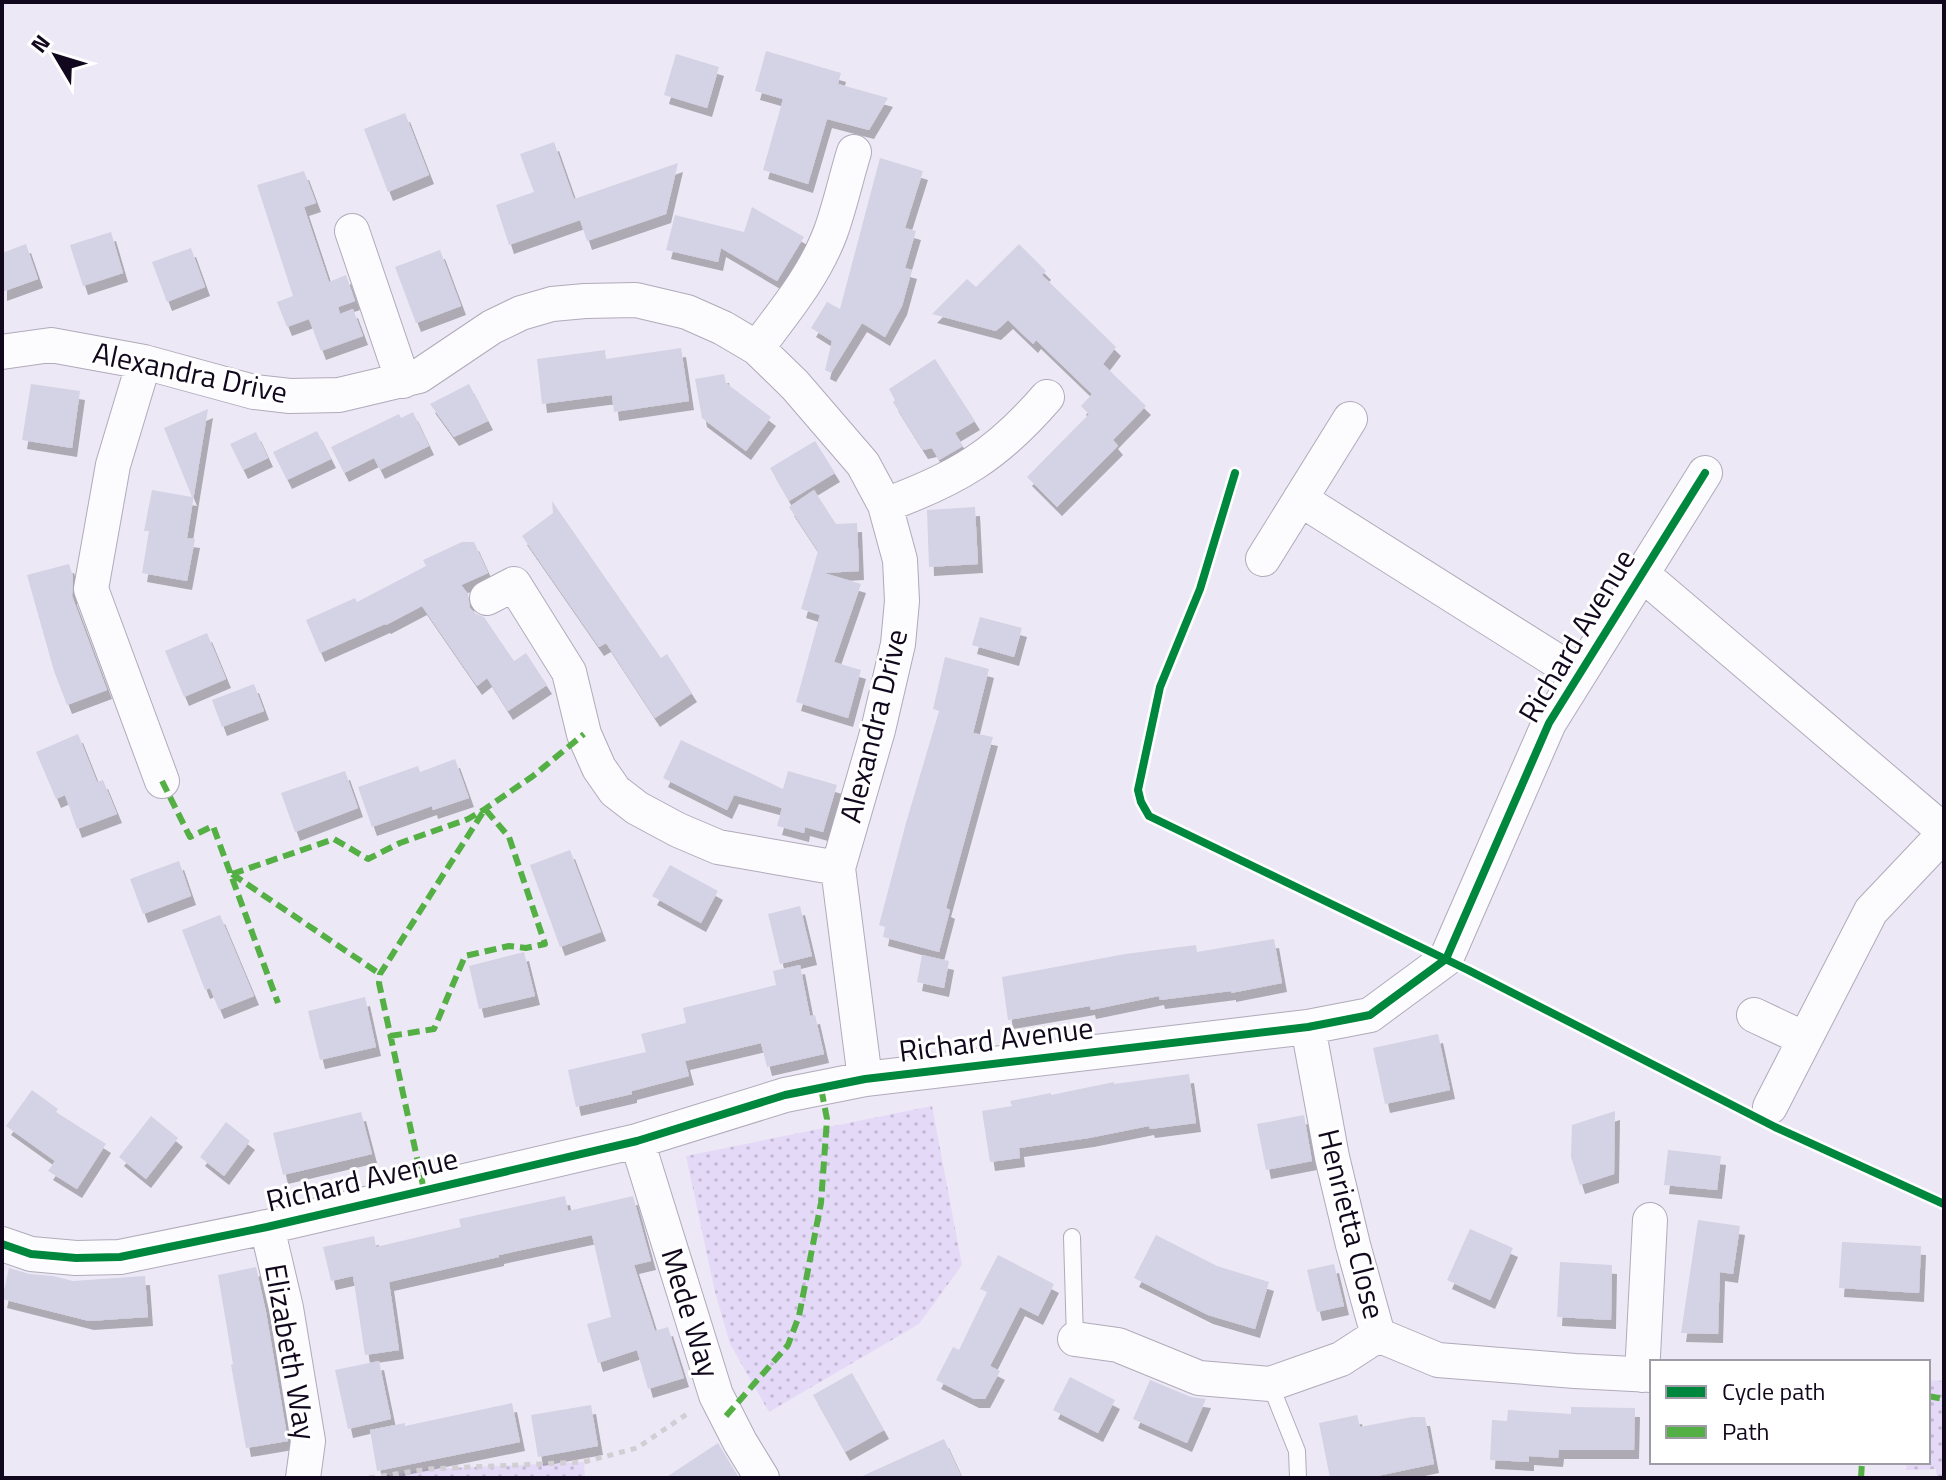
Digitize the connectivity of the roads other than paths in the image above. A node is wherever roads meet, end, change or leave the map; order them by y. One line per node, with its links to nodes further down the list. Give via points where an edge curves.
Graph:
1 (854, 152): 3 (street, via 831,232 802,286)
2 (352, 231): 6 (street)
3 (757, 348): 6 (street, Alexandra Drive, via 687,312 636,300 552,304 492,327 419,376); 11 (street, Alexandra Drive, via 863,464)
4 (2, 352): 5 (street, Alexandra Drive, via 51,345)
5 (144, 362): 6 (street, Alexandra Drive, via 254,392 290,396 339,395); 16 (street, via 113,465 91,589)
6 (403, 381)
7 (1047, 397): 11 (street, via 1002,445 970,467)
8 (1350, 419): 10 (street)
9 (1705, 473): 13 (street, Richard Avenue)
10 (1300, 499): 12 (street); 15 (street)
11 (885, 505): 18 (street, Alexandra Drive, via 900,560 898,644)
12 (1263, 559)
13 (1642, 574): 15 (street, Richard Avenue); 17 (street)
14 (487, 598): 18 (street, via 514,584 569,672 584,734 599,768 615,791 637,808 718,847)
15 (1579, 675): 20 (street, Richard Avenue, via 1549,723 1446,959 1370,1015)
16 (162, 781)
17 (1944, 832): 21 (street, via 1871,911)
18 (838, 868): 22 (street, Alexandra Drive)
19 (1754, 1015): 21 (street)
20 (1308, 1027): 22 (street, Richard Avenue); 29 (street, Henrietta Close, via 1332,1157)
21 (1805, 1039): 23 (street)
22 (865, 1079): 24 (street, Richard Avenue, via 785,1095)
23 (1770, 1107)
24 (637, 1141): 26 (street, Richard Avenue); 34 (street, Mede Way, via 716,1395)
25 (1650, 1220): 31 (street)
26 (267, 1227): 28 (street, Richard Avenue, via 120,1257 31,1254); 33 (street, Elizabeth Way, via 308,1441)
27 (1072, 1237): 30 (lane)
28 (2, 1244)
29 (1378, 1335): 31 (street, Henrietta Close, via 1438,1360); 32 (street, via 1341,1359)
30 (1075, 1339): 32 (street, via 1118,1345 1199,1378)
31 (1647, 1375)
32 (1270, 1384): 35 (lane, via 1297,1451)
33 (303, 1478)
34 (762, 1478)
35 (1298, 1478)

